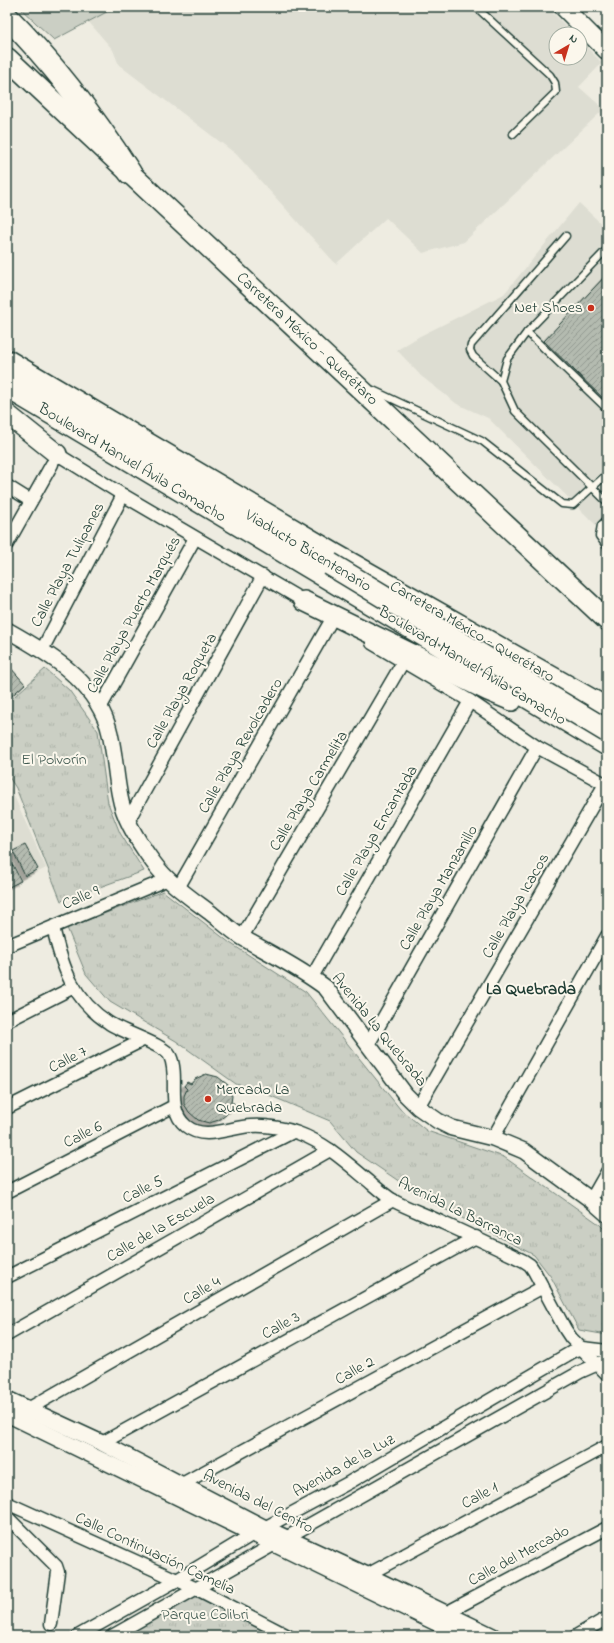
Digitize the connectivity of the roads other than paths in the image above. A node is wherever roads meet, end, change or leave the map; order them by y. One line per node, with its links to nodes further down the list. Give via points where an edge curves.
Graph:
1 (476, 7): 6 (lane, via 550,74 555,83 556,92)
2 (563, 7): 4 (main road)
3 (7, 17): 7 (highway, via 71,90 112,144)
4 (607, 51)
5 (7, 58): 7 (highway, Carretera México - Querétaro)
6 (513, 134)
7 (130, 173): 13 (highway, Carretera México - Querétaro)
8 (566, 236): 14 (lane, via 471,346 473,356)
9 (607, 249): 10 (lane)
10 (527, 332): 14 (lane, via 507,359); 16 (lane)
11 (7, 360): 34 (highway, Carretera México - Querétaro, via 335,554)
12 (7, 374): 41 (highway, Viaducto Bicentenario, bridge, via 337,568)
13 (350, 379): 21 (lane, via 482,441 562,504 573,505); 32 (highway, Carretera México - Querétaro)
14 (501, 381): 21 (lane, via 515,411)
15 (7, 388): 40 (main road, Boulevard Manuel Ávila Camacho)
16 (607, 409)
17 (7, 414): 18 (main road)
18 (54, 459): 22 (street); 23 (street)
19 (607, 474): 21 (lane)
20 (7, 486): 23 (street)
21 (592, 487): 24 (lane)
22 (123, 495): 26 (street); 35 (street, Calle Playa Tulipanes)
23 (31, 501): 27 (street)
24 (607, 502)
25 (607, 519): 28 (lane, via 601,525 599,536)
26 (195, 538): 29 (street); 38 (street, Calle Playa Puerto Marqués)
27 (7, 544)
28 (607, 547)
29 (263, 576): 30 (street); 46 (street, Calle Playa Roqueta)
30 (304, 601): 31 (street); 40 (main road, via 488,691)
31 (332, 619): 36 (street); 47 (street, Calle Playa Revolcadero)
32 (607, 620)
33 (7, 630): 35 (street, Avenida La Quebrada)
34 (480, 636): 39 (highway, Carretera México - Querétaro); 42 (highway)
35 (42, 650): 38 (street, Avenida La Quebrada, via 73,673)
36 (403, 662): 37 (street); 50 (street, Calle Playa Carmelita)
37 (470, 701): 43 (street); 52 (street, Calle Playa Encantada)
38 (100, 708): 46 (street, Avenida La Quebrada, via 108,725 120,799)
39 (607, 708)
40 (575, 727): 44 (main road, Boulevard Manuel Ávila Camacho)
41 (607, 731)
42 (607, 738)
43 (537, 746): 45 (street); 56 (street, Calle Playa Manzanillo)
44 (607, 746)
45 (606, 785): 58 (street, Calle Playa Icacos)
46 (128, 820): 47 (street, Avenida La Quebrada, via 153,863)
47 (173, 884): 48 (street, Calle 9); 50 (street, Avenida La Quebrada)
48 (53, 927): 51 (street, Calle 9); 53 (street, Avenida La Barranca, via 66,974)
49 (607, 936): 61 (street)
50 (242, 937): 52 (street, Avenida La Quebrada)
51 (7, 946)
52 (312, 977): 56 (street, Avenida La Quebrada, via 330,993)
53 (74, 987): 54 (street); 55 (street, Avenida La Barranca, via 93,1010 110,1024)
54 (7, 1021)
55 (143, 1040): 57 (street, Avenida La Barranca, via 163,1048 170,1056); 59 (street, Calle 7)
56 (368, 1044): 58 (street, Avenida La Quebrada, via 405,1094)
57 (174, 1106): 60 (street, Avenida La Barranca, via 178,1117 186,1126 197,1132 211,1133 250,1126 270,1126); 64 (street, Calle 6)
58 (418, 1107): 61 (street, Avenida La Quebrada, via 452,1128)
59 (7, 1108)
60 (293, 1132): 62 (street, Avenida La Barranca, via 312,1138); 69 (street, Calle 5)
61 (493, 1138): 66 (street, Avenida La Quebrada, via 537,1159)
62 (330, 1150): 65 (street, Avenida La Barranca); 71 (street, Calle de la Escuela)
63 (607, 1172): 66 (street)
64 (7, 1192)
65 (393, 1200): 68 (street, Avenida La Barranca); 77 (street, Calle 4)
66 (591, 1200): 67 (street, Avenida La Quebrada)
67 (607, 1214)
68 (476, 1238): 70 (street, Avenida La Barranca, via 530,1265); 79 (street, Calle 3)
69 (7, 1277)
70 (543, 1287): 72 (street, Avenida La Barranca, via 565,1329); 81 (street, Calle 2)
71 (7, 1335)
72 (582, 1348): 73 (street); 74 (street, Avenida La Barranca); 85 (street, Avenida de la Luz, via 350,1482)
73 (607, 1351)
74 (602, 1362): 75 (street, Avenida La Barranca); 86 (street, Avenida de la Luz)
75 (607, 1374)
76 (7, 1399): 77 (street, Avenida del Centro)
77 (28, 1409): 79 (street, Avenida del Centro)
78 (7, 1414): 85 (street, Avenida del Centro)
79 (102, 1443): 81 (street, Avenida del Centro)
80 (607, 1446): 87 (street, Calle 1)
81 (182, 1484): 85 (street, Avenida del Centro)
82 (7, 1503): 88 (street, Calle Continuación Camelia)
83 (7, 1517): 92 (street, via 56,1566 58,1572)
84 (607, 1528): 90 (street, Calle del Mercado)
85 (259, 1531): 86 (street, Avenida del Centro); 88 (street, Avenida de la Luz)
86 (280, 1541): 87 (street, Avenida del Centro); 89 (street, Avenida de la Luz); 96 (street, Avenida del Centro)
87 (367, 1574): 90 (street, Avenida del Centro)
88 (177, 1580): 89 (street, Calle Continuación Camelia); 93 (street, Avenida de la Luz)
89 (197, 1589): 94 (street, Avenida de la Luz); 95 (street, Calle Continuación Camelia)
90 (446, 1613): 97 (street, Avenida del Centro)
91 (607, 1618): 98 (street)
92 (51, 1624)
93 (78, 1636)
94 (112, 1636)
95 (288, 1636)
96 (463, 1636)
97 (493, 1636)
98 (576, 1636)

